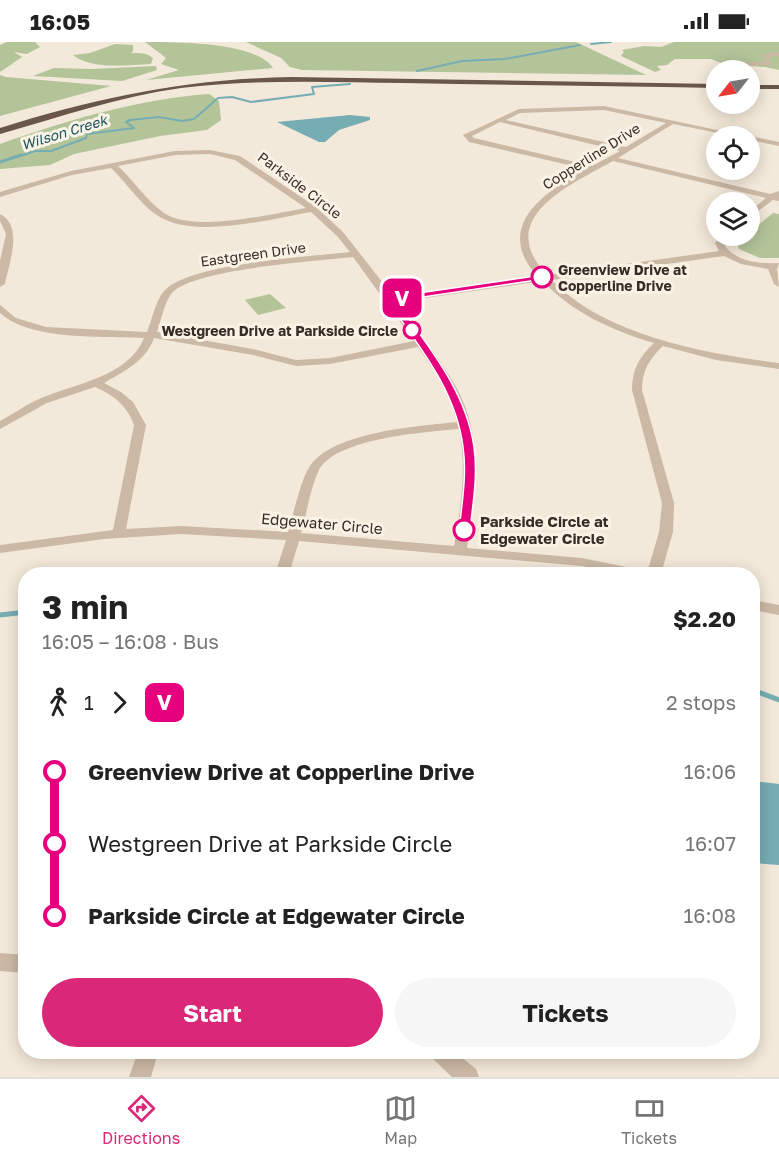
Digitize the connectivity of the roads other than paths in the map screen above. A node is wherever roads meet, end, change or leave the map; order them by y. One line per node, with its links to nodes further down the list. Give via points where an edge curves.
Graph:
1 (779, 54): 2 (street, via 766,55 769,64)
2 (760, 64)
3 (706, 79): 9 (highway, via 257,75 209,78 76,101)
4 (706, 79): 11 (highway, via 230,80 85,104)
5 (760, 84): 6 (highway)
6 (779, 85)
7 (499, 120): 8 (street, via 522,110 604,108); 14 (street); 17 (street, via 467,136)
8 (672, 122): 10 (street); 14 (street, Copperline Drive)
9 (0, 125)
10 (706, 129)
11 (0, 131)
12 (760, 140): 13 (street)
13 (779, 144)
14 (627, 150): 15 (street, Copperline Drive)
15 (612, 159): 17 (street, Copperline Drive); 19 (street)
16 (113, 165): 18 (street, Parkside Circle, via 66,174); 21 (street, Parkside Circle, via 175,153 229,155); 21 (street, via 163,217 180,222 217,224)
17 (594, 169): 27 (street, Copperline Drive, via 542,202 525,226 525,251)
18 (0, 195)
19 (777, 196): 20 (street)
20 (760, 208)
21 (313, 209): 25 (street, Parkside Circle)
22 (0, 216): 28 (street, via 10,234)
23 (721, 246): 24 (street)
24 (725, 253): 26 (street, via 749,263); 27 (street)
25 (355, 254): 30 (street, Parkside Circle); 32 (street, Eastgreen Drive, via 193,276 167,293)
26 (776, 267): 29 (street)
27 (542, 277): 30 (street); 33 (street, Copperline Drive, via 561,295 592,314)
28 (0, 284)
29 (779, 284)
30 (391, 300): 34 (street, Parkside Circle)
31 (0, 308): 32 (street, via 13,320 45,330)
32 (152, 335): 34 (street, via 304,363); 36 (street, Eastgreen Drive, via 127,366)
33 (661, 342): 35 (street, Copperline Drive); 45 (street, via 642,362 637,381 668,503 666,532)
34 (422, 343): 38 (street, Parkside Circle, via 447,380)
35 (779, 366)
36 (95, 383): 37 (street, Eastgreen Drive, via 43,401); 39 (street, via 127,402 140,425)
37 (1, 423)
38 (464, 425): 40 (street, via 420,429 328,453 314,468); 42 (street, Parkside Circle, via 470,482)
39 (119, 534): 40 (street, Edgewater Circle, via 181,530); 41 (street, Edgewater Circle)
40 (292, 536): 42 (street, Edgewater Circle); 43 (street)
41 (0, 549)
42 (460, 551): 44 (street, Edgewater Circle)
43 (284, 567)
44 (607, 567)
45 (656, 567)
46 (760, 606): 47 (street)
47 (779, 610)
48 (0, 962): 49 (street)
49 (18, 963)
50 (146, 1059): 52 (street)
51 (448, 1059): 53 (street)
52 (140, 1077)
53 (468, 1077)

